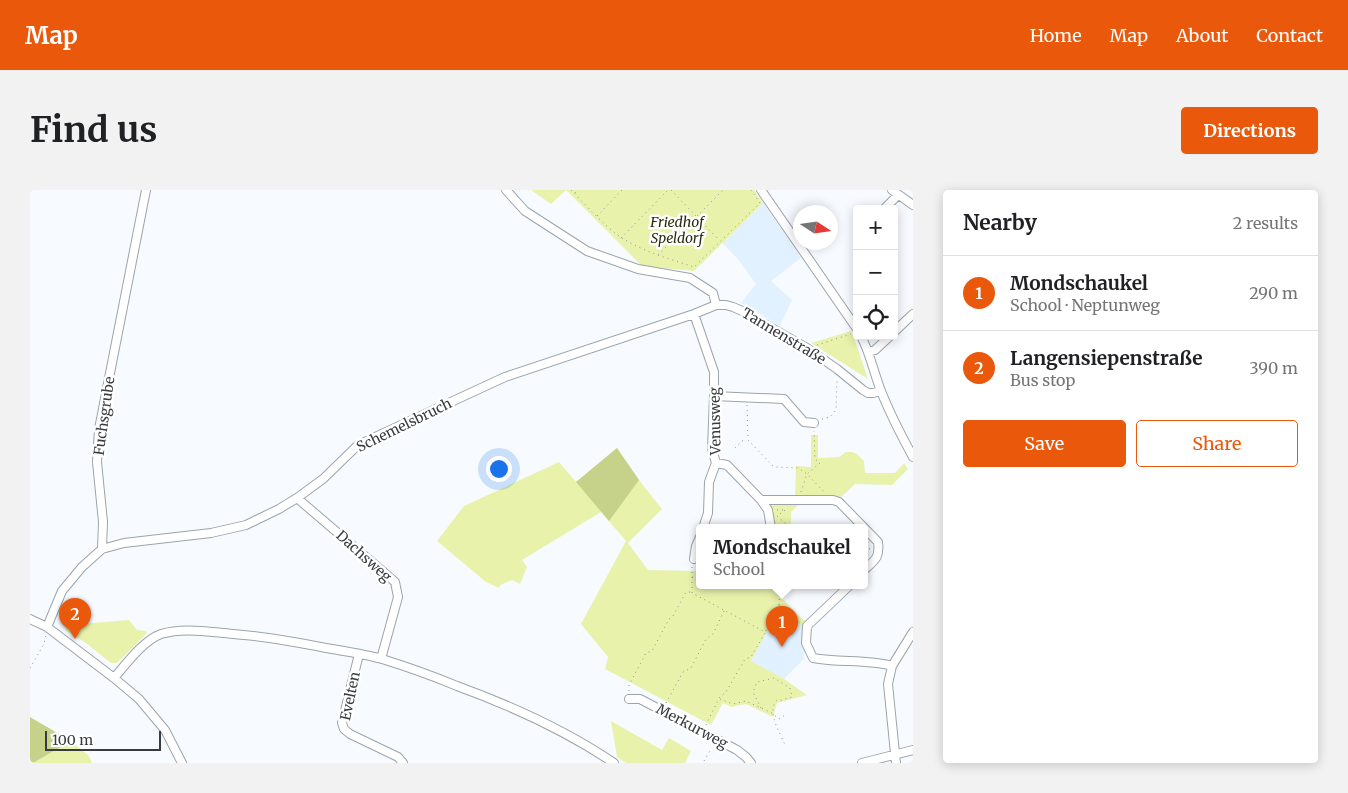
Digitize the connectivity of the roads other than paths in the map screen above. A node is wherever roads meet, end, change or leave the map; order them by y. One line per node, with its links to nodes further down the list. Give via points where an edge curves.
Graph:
1 (146, 190): 27 (street, Fuchsgrube, via 99,429 97,462 103,522)
2 (506, 190): 7 (street, via 525,211 587,251 638,269 690,278 713,293)
3 (761, 190): 10 (street)
4 (895, 193): 5 (street); 6 (street)
5 (887, 205)
6 (913, 205)
7 (716, 305): 8 (street, Schemelsbruch); 15 (street, Tannenstraße, via 740,310 807,348 868,393)
8 (694, 314): 16 (street, Venusweg, via 714,372); 20 (street, Schemelsbruch, via 505,377 358,446)
9 (913, 314): 11 (street)
10 (853, 325)
11 (898, 328)
12 (863, 340): 14 (street)
13 (885, 340): 14 (street)
14 (868, 352): 15 (street)
15 (881, 391): 18 (street)
16 (714, 396): 17 (street, via 784,399 804,422); 19 (street, Venusweg, via 712,449)
17 (814, 423)
18 (913, 457)
19 (716, 463): 21 (street, via 727,466); 22 (street, Venusweg, via 709,482)
20 (297, 498): 27 (street, Schemelsbruch, via 246,524 211,533 124,543); 35 (street, Dachsweg, via 394,582 398,597)
21 (761, 500): 23 (street, via 768,510); 24 (street, via 833,500)
22 (704, 524)
23 (771, 524)
24 (860, 524)
25 (868, 532): 29 (street, via 878,542 879,550 877,559)
26 (696, 546): 28 (street)
27 (102, 549): 32 (street, via 62,591)
28 (694, 559)
29 (868, 567)
30 (846, 589): 36 (street, via 807,626 806,643 813,658 880,662)
31 (30, 618): 32 (street)
32 (47, 627): 37 (street)
33 (913, 632): 36 (street)
34 (359, 654): 35 (street); 37 (street, via 247,635 185,630 158,635 150,640); 42 (street, Evelten, via 342,723 344,729)
35 (381, 659): 43 (street, via 492,698 550,725)
36 (892, 666): 40 (street, via 888,684)
37 (114, 678): 41 (street, via 139,699 165,730)
38 (629, 699): 44 (street, Merkurweg, via 640,699 663,711 737,750)
39 (913, 750): 40 (street)
40 (895, 754): 45 (street); 46 (street)
41 (182, 763)
42 (404, 763)
43 (614, 763)
44 (751, 763)
45 (862, 763)
46 (896, 763)

